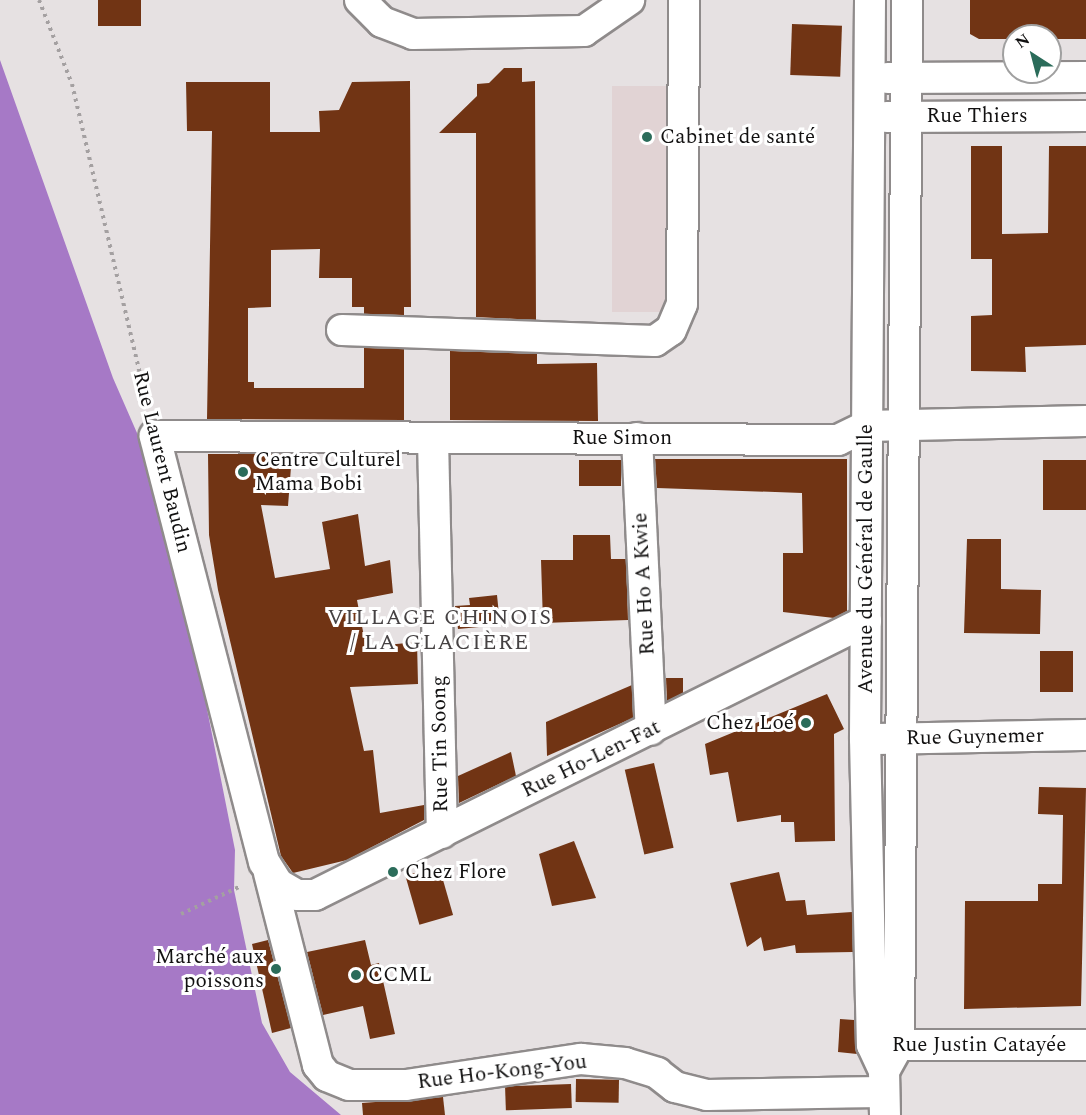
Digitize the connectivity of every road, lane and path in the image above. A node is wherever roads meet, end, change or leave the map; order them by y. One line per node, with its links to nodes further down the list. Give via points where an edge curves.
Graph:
1 (39, 0): 17 (path, Rue Laurent Baudin, via 72,84)
2 (360, 0): 3 (street, via 382,22 413,34 584,32)
3 (629, 0)
4 (684, 0): 13 (street, via 682,304 671,330 655,340)
5 (870, 0): 9 (street, Avenue du Général de Gaulle)
6 (907, 0): 7 (street)
7 (906, 77): 8 (street, Rue Thiers); 9 (street, Rue Thiers); 12 (street)
8 (1086, 77)
9 (869, 78): 11 (street, Avenue du Général de Gaulle)
10 (1086, 116): 12 (street, Rue Thiers)
11 (869, 117): 12 (street, Rue Thiers); 16 (street, Avenue du Général de Gaulle)
12 (906, 117): 15 (street)
13 (342, 330)
14 (1086, 421): 15 (street, Rue Simon)
15 (904, 424): 16 (street, Rue Simon); 24 (street)
16 (867, 426): 18 (street, Rue Simon, via 838,440); 20 (street, Avenue du Général de Gaulle)
17 (155, 436): 19 (street, Rue Simon); 26 (street, Rue Laurent Baudin)
18 (638, 438): 19 (street, Rue Simon); 21 (street, Rue Ho A Kwie)
19 (434, 439): 25 (street, Rue Tin Soong)
20 (866, 621): 21 (street, Rue Ho-Len-Fat); 23 (street, Avenue du Général de Gaulle)
21 (651, 730): 25 (street, Rue Ho-Len-Fat)
22 (1086, 735): 24 (street, Rue Guynemer)
23 (865, 739): 24 (street, Rue Guynemer); 29 (street, Avenue du Général de Gaulle)
24 (898, 739): 29 (street)
25 (442, 833): 26 (street, Rue Ho-Len-Fat, via 315,895 291,893)
26 (269, 873): 27 (path); 29 (street, Rue Ho-Kong-You, via 318,1065 327,1076 349,1085 406,1085 581,1059 625,1063 657,1073 675,1087 707,1095)
27 (181, 915)
28 (1086, 1045): 29 (street, Rue Justin Catayée)
29 (885, 1073)

